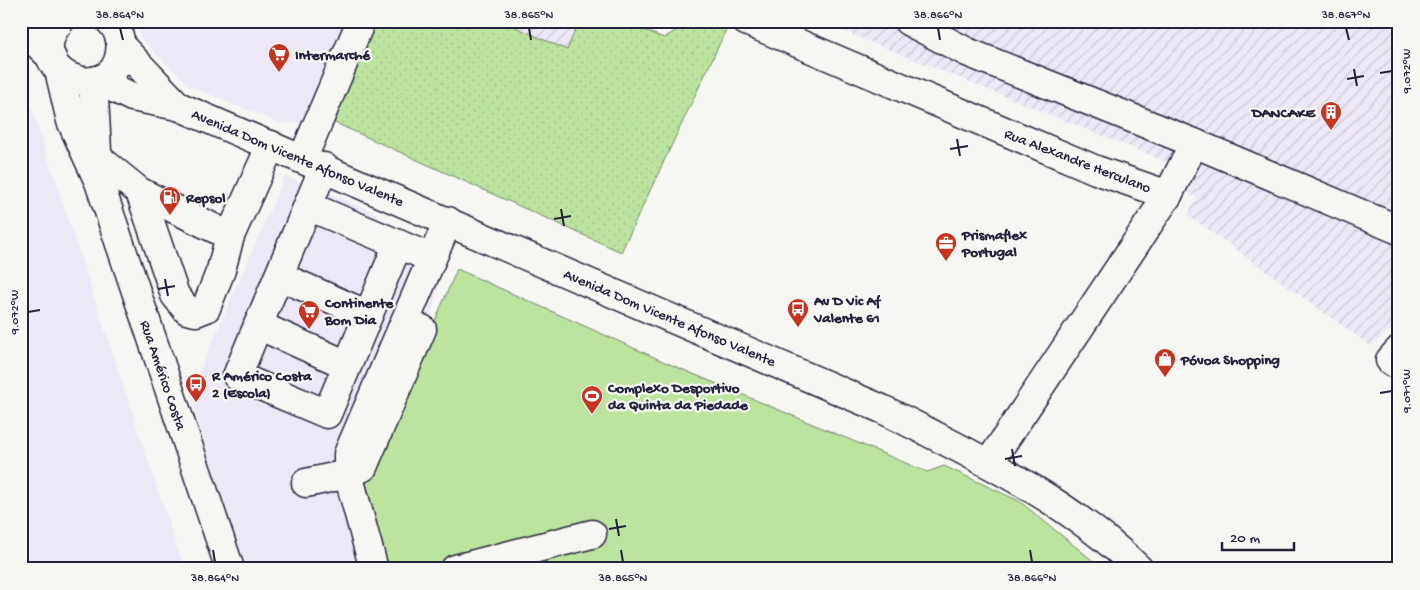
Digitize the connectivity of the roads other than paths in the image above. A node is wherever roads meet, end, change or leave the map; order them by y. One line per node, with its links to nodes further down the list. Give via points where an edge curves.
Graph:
1 (60, 21): 7 (street, via 51,37)
2 (361, 21): 12 (street)
3 (746, 21): 15 (street, Rua Alexandre Herculano, via 1096,170)
4 (908, 21): 10 (street, via 967,52)
5 (21, 28): 7 (street)
6 (115, 28): 8 (street, via 120,57 114,67); 9 (street, Avenida Dom Vicente Afonso Valente)
7 (55, 64): 8 (street, Avenida Dom Vicente Afonso Valente, via 74,80); 13 (street, via 72,121)
8 (95, 81): 9 (street, Avenida Dom Vicente Afonso Valente, via 132,97); 13 (street)
9 (178, 106): 11 (street, Avenida Dom Vicente Afonso Valente)
10 (1194, 143): 15 (street); 18 (street)
11 (271, 145): 12 (street, Avenida Dom Vicente Afonso Valente); 19 (street)
12 (314, 163): 16 (street); 17 (street, Avenida Dom Vicente Afonso Valente)
13 (98, 170): 14 (street); 33 (street, Rua Américo Costa)
14 (140, 192): 19 (street); 19 (street, via 175,295 188,310 196,312 206,308)
15 (1168, 195): 29 (street, Rua Alexandre Herculano)
16 (308, 206): 20 (street); 22 (street)
17 (448, 221): 21 (street); 29 (street, Avenida Dom Vicente Afonso Valente, via 882,409)
18 (1399, 230)
19 (230, 236)
20 (398, 244): 21 (street); 23 (street)
21 (431, 258): 30 (street, via 348,454)
22 (279, 276): 23 (street); 24 (street)
23 (368, 315): 27 (street)
24 (258, 325): 27 (street); 27 (street, via 237,376 327,414)
25 (422, 329): 30 (street, via 367,461 363,467)
26 (1399, 350): 28 (street, via 1390,360)
27 (347, 365)
28 (1399, 366)
29 (989, 463): 36 (street, Avenida Dom Vicente Afonso Valente, via 1070,512)
30 (348, 474): 31 (street); 34 (street)
31 (306, 483)
32 (592, 534): 35 (street)
33 (230, 569)
34 (374, 569)
35 (455, 569)
36 (1139, 569)

